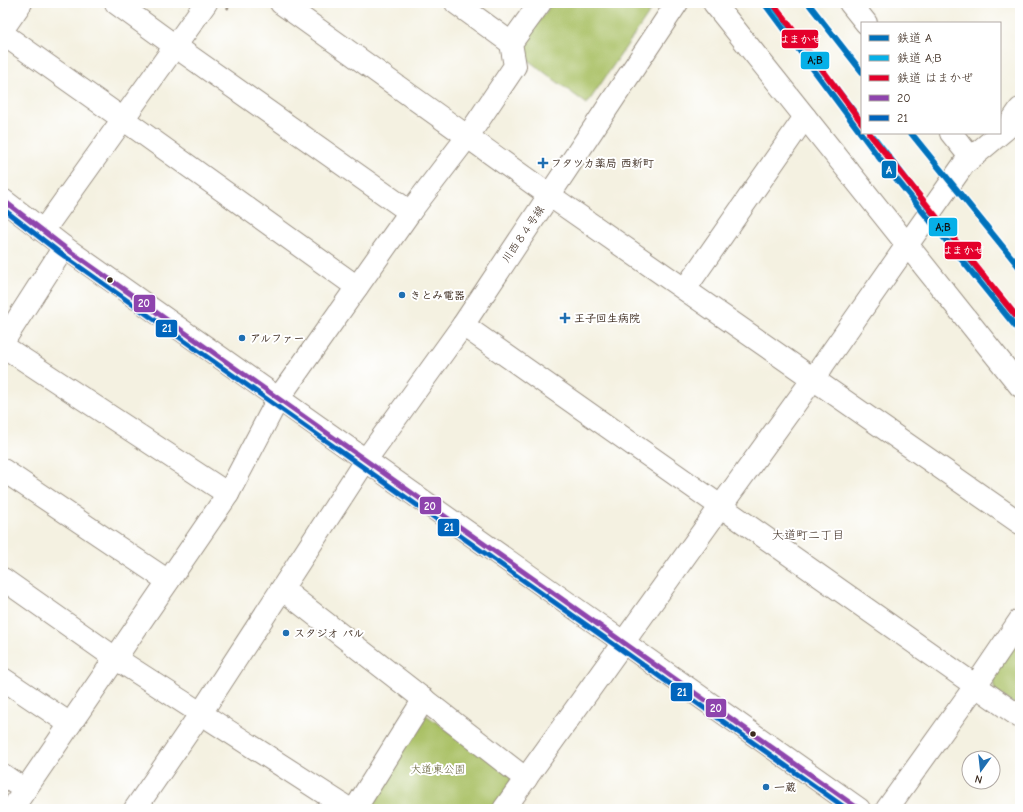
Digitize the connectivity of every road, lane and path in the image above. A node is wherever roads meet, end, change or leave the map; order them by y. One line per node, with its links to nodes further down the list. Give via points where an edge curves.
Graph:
1 (21, 3): 11 (street)
2 (116, 3): 14 (street)
3 (206, 3): 14 (street)
4 (280, 3): 20 (street)
5 (456, 3): 13 (street)
6 (540, 3): 13 (street)
7 (677, 3): 22 (street, 川西８４号線)
8 (714, 3): 16 (street)
9 (850, 3): 10 (street)
10 (865, 22)
11 (3, 29)
12 (3, 34): 17 (street)
13 (511, 43): 20 (street, via 515,66)
14 (175, 46): 17 (street); 24 (street)
15 (1020, 109): 18 (street)
16 (805, 117): 26 (street); 29 (street)
17 (123, 119): 25 (street); 28 (street)
18 (1013, 133): 21 (street)
19 (952, 134): 21 (street)
20 (468, 136): 22 (street); 24 (street)
21 (971, 158): 26 (street, via 964,164)
22 (549, 195): 29 (street); 30 (street, 川西８４号線)
23 (3, 200): 25 (street)
24 (410, 212): 28 (street)
25 (43, 231): 27 (street)
26 (908, 244): 33 (street); 34 (street)
27 (64, 247): 31 (street); 35 (street)
28 (357, 287): 35 (street)
29 (686, 290): 33 (street)
30 (463, 325): 36 (street, 川西８４号線); 39 (street)
31 (3, 342)
32 (3, 346): 38 (street)
33 (814, 379): 39 (street); 40 (street)
34 (1020, 386)
35 (278, 399): 36 (street); 38 (street)
36 (365, 461): 43 (street, 川西８４号線); 45 (street)
37 (3, 470): 42 (street)
38 (228, 494): 42 (street)
39 (720, 506): 45 (street); 48 (street)
40 (1020, 523)
41 (3, 579): 46 (street)
42 (168, 581): 46 (street)
43 (282, 589): 49 (street); 50 (street, 川西８４号線)
44 (1020, 620): 48 (street)
45 (624, 642): 54 (street); 61 (street)
46 (115, 658): 50 (street); 52 (street)
47 (3, 679): 52 (street)
48 (976, 685): 51 (street); 62 (street)
49 (424, 700): 54 (street); 59 (street)
50 (201, 713): 57 (street, 川西８４号線); 58 (street)
51 (1020, 717)
52 (70, 724): 55 (street)
53 (3, 775): 55 (street)
54 (526, 778): 60 (street)
55 (24, 790): 56 (street)
56 (12, 809)
57 (135, 809)
58 (349, 809)
59 (355, 809)
60 (504, 809)
61 (859, 809)
62 (887, 809)

